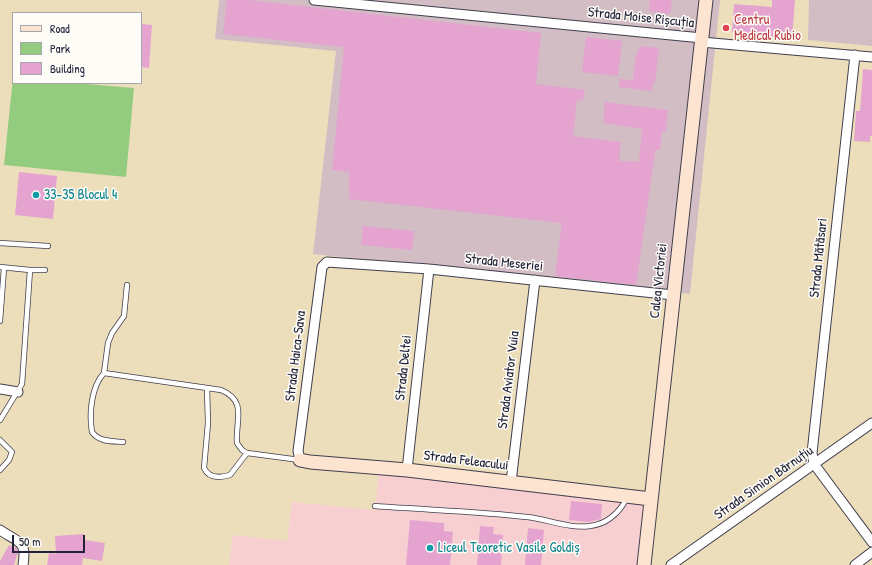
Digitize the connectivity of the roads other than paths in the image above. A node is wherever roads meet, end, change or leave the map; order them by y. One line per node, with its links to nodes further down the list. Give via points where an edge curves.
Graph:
1 (314, 0): 3 (street, Strada Moise Rișcuția)
2 (706, 0): 3 (main road, Calea Victoriei)
3 (702, 40): 4 (street, Strada Moise Rișcuția); 15 (main road, Calea Victoriei)
4 (855, 55): 5 (street, Strada Moise Rișcuția); 27 (street, Strada Mătăsari, via 812,444)
5 (872, 57)
6 (0, 243): 7 (lane)
7 (48, 246)
8 (331, 261): 10 (street, Strada Meseriei); 26 (street, Strada Haica-Sava, via 322,267 298,451)
9 (2, 267): 11 (lane); 16 (lane)
10 (429, 269): 13 (street, Strada Meseriei); 29 (street, Strada Deltei)
11 (30, 270): 12 (lane); 20 (lane, via 24,373)
12 (45, 270)
13 (535, 280): 15 (street, Strada Meseriei); 30 (street, Strada Aviator Vuia)
14 (128, 285): 17 (lane, via 124,316 108,343)
15 (673, 295): 32 (main road, Calea Victoriei)
16 (0, 321)
17 (104, 373): 18 (lane); 24 (lane, via 96,382 94,389 92,432 95,437 103,440)
18 (207, 388): 25 (lane, via 221,390 233,396 238,409 237,443); 25 (lane, via 208,423 204,468 206,472 214,477 230,475)
19 (0, 389): 20 (street)
20 (18, 392): 21 (lane)
21 (0, 420)
22 (872, 422): 27 (street, Strada Simion Bărnuțiu)
23 (0, 440): 28 (lane, via 12,452)
24 (123, 442)
25 (247, 453): 26 (lane)
26 (300, 460): 29 (main road, Strada Feleacului)
27 (814, 464): 35 (street); 39 (street, Strada Simion Bărnuțiu)
28 (0, 470)
29 (406, 470): 30 (main road, Strada Feleacului)
30 (511, 482): 31 (main road, Strada Feleacului)
31 (628, 496): 32 (main road, Strada Feleacului); 33 (lane, via 621,509 613,516 601,524 589,526 527,517)
32 (651, 498): 38 (main road, Calea Victoriei)
33 (376, 506)
34 (0, 530): 37 (street, via 20,543 25,551)
35 (872, 542)
36 (872, 552): 40 (street)
37 (23, 565)
38 (644, 565)
39 (671, 565)
40 (855, 565)

